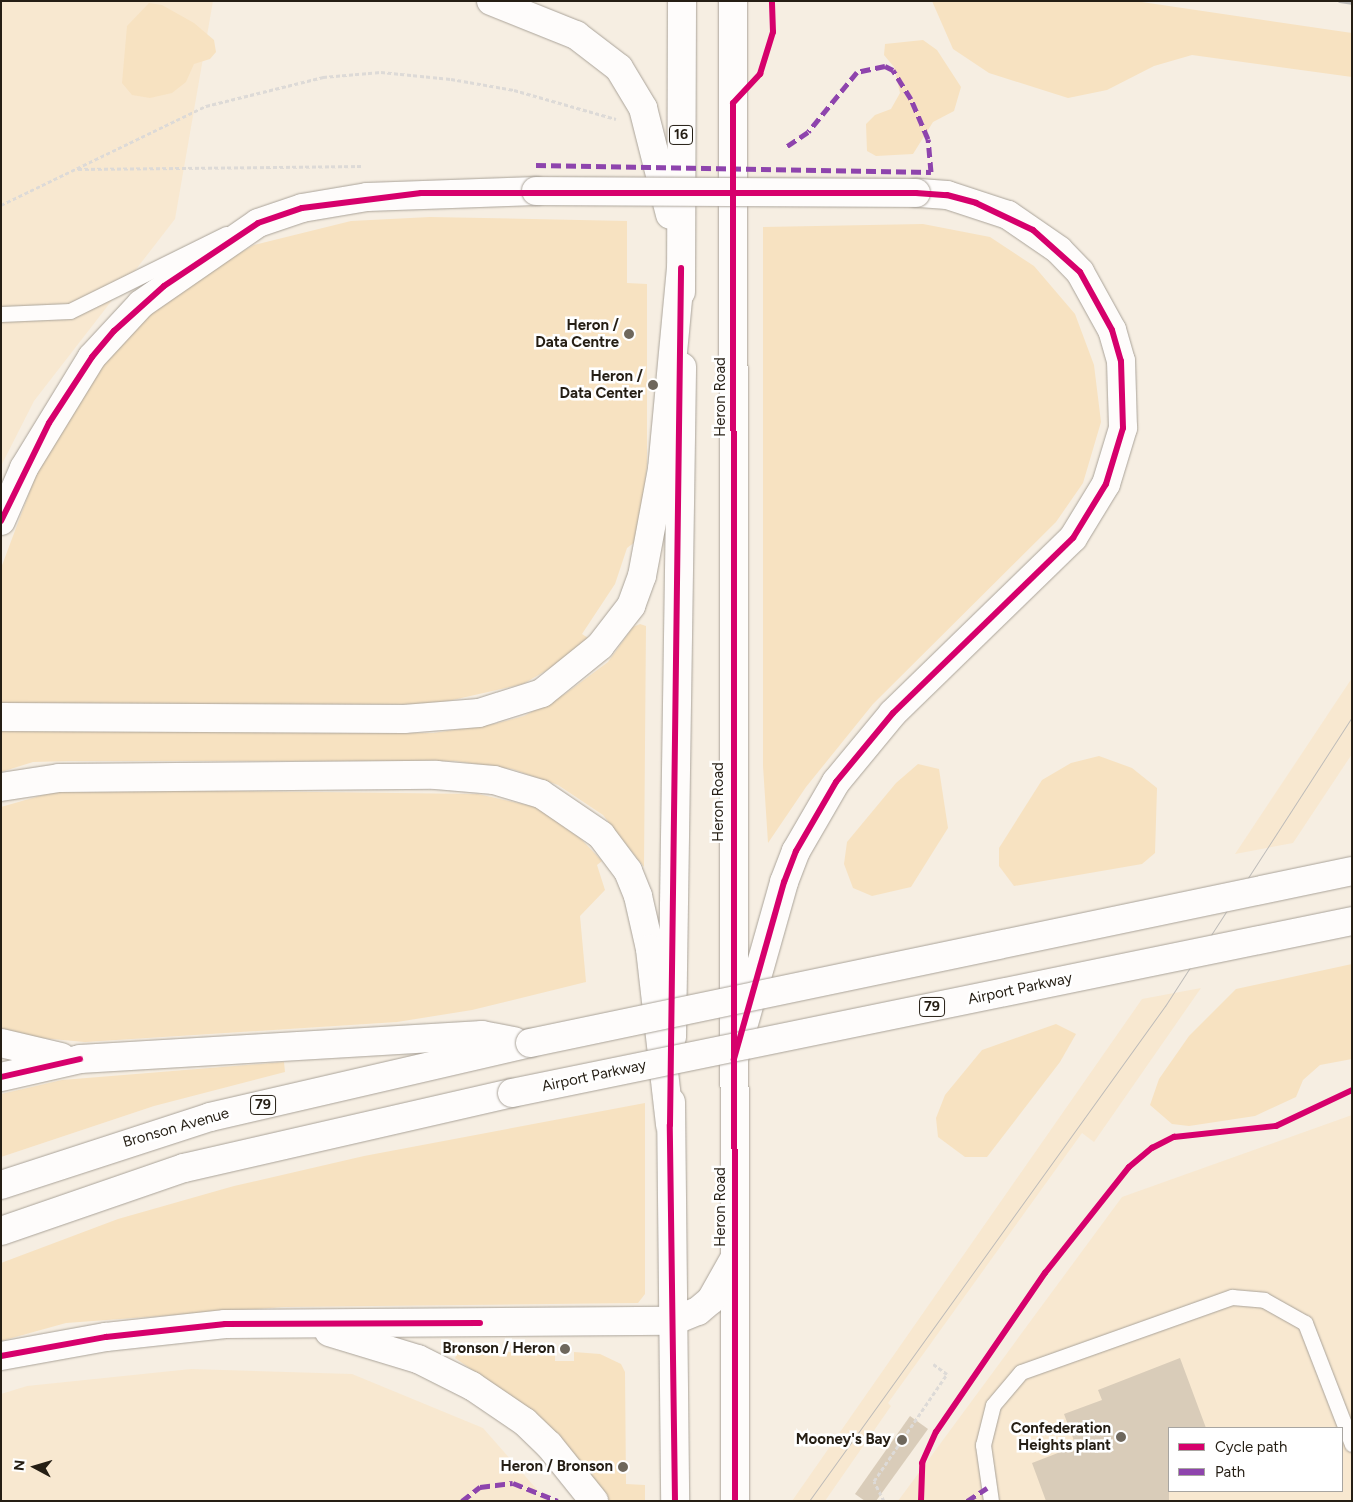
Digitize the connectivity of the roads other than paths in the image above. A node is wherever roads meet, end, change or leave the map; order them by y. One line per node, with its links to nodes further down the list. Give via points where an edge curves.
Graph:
1 (491, 1): 5 (main road, via 576,35 619,68 644,108)
2 (682, 1): 5 (main road, 16)
3 (733, 1): 15 (main road, Heron Road)
4 (258, 223): 6 (lane, via 199,245 94,302 70,311); 7 (main road, via 141,304 92,357 24,468); 15 (main road, bridge, via 302,208 367,197 536,191 916,193 948,195 1008,215 1059,250 1080,272 1108,322 1121,361 1123,428 1106,484 1073,538 893,712 836,782 796,851 784,882)
5 (681, 268): 8 (main road, via 662,469 642,576 631,606 600,646 542,693 479,714 404,719); 17 (main road, 16)
6 (1, 314)
7 (1, 522)
8 (1, 717)
9 (1, 788): 17 (main road, via 59,778 436,775 494,780 540,794 601,835 628,871 638,896 650,949)
10 (1352, 871): 13 (main road, 79, bridge)
11 (1352, 921): 19 (main road, Airport Parkway / 79, bridge, via 512,1093 184,1168)
12 (1, 1043): 14 (main road)
13 (530, 1043): 14 (main road, via 482,1036); 18 (main road, Bronson Avenue / 79, via 210,1117)
14 (80, 1059): 16 (main road)
15 (734, 1059): 20 (main road, Heron Road)
16 (1, 1077)
17 (670, 1126): 22 (main road, 16)
18 (1, 1185)
19 (1, 1231)
20 (734, 1259): 22 (main road, via 711,1300); 27 (main road, Heron Road)
21 (283, 1321): 22 (main road); 23 (main road, via 166,1329); 25 (main road, via 383,1346 472,1386 525,1422 549,1445)
22 (673, 1321): 26 (main road, 16)
23 (1, 1356)
24 (1350, 1435): 28 (lane, via 1305,1323 1264,1300 1220,1299 1021,1372 993,1405 983,1444)
25 (594, 1501)
26 (675, 1501)
27 (735, 1501)
28 (991, 1501)

